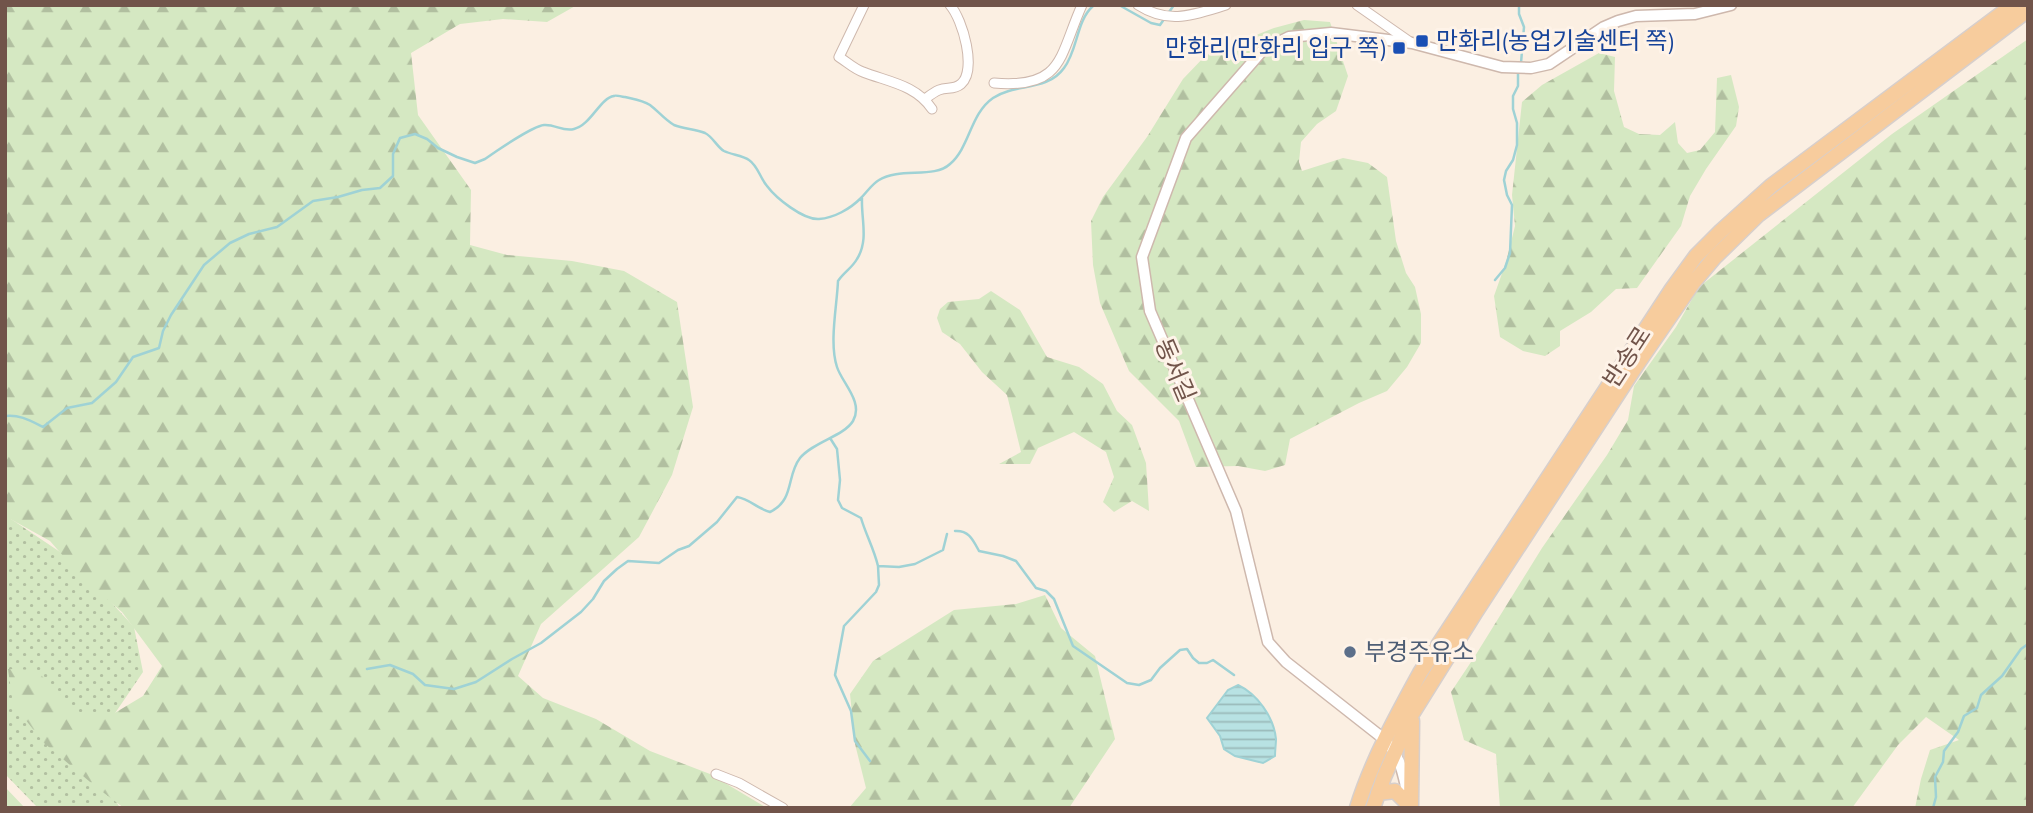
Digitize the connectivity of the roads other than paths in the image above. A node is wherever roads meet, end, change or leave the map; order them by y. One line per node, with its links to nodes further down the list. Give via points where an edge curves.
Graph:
1 (864, 5): 14 (street, via 839,57)
2 (950, 5): 14 (street, via 963,32 967,75 955,88)
3 (1082, 5): 13 (street, via 1065,52 1049,74 1026,83)
4 (1138, 5): 5 (street, via 1167,17)
5 (1226, 5)
6 (1357, 5): 10 (street, 동서길)
7 (1731, 5): 12 (street, 동서길, via 1695,14 1618,21 1549,64 1519,68)
8 (2012, 5): 17 (main road, 반송로, via 1771,186 1696,256 1437,645)
9 (2028, 10): 16 (main road, 반송로, via 1789,190 1714,258 1637,363)
10 (1385, 24): 11 (street); 12 (street, 동서길)
11 (1380, 39): 12 (street, 동서길); 17 (street, 동서길, via 1331,33 1289,37 1263,50 1186,138 1142,257 1150,311 1236,511 1268,642 1286,662)
12 (1412, 43)
13 (994, 83)
14 (925, 99): 15 (street)
15 (932, 109)
16 (1412, 713): 18 (main road, 반송로); 21 (main road)
17 (1384, 739): 18 (street, 동서길); 23 (main road, 반송로)
18 (1395, 751): 20 (main road, 반송로); 21 (street, 동서길)
19 (716, 774): 22 (street)
20 (1378, 793): 21 (main road, via 1395,791); 24 (main road, 반송로)
21 (1411, 807)
22 (783, 808)
23 (1357, 808)
24 (1373, 808)

